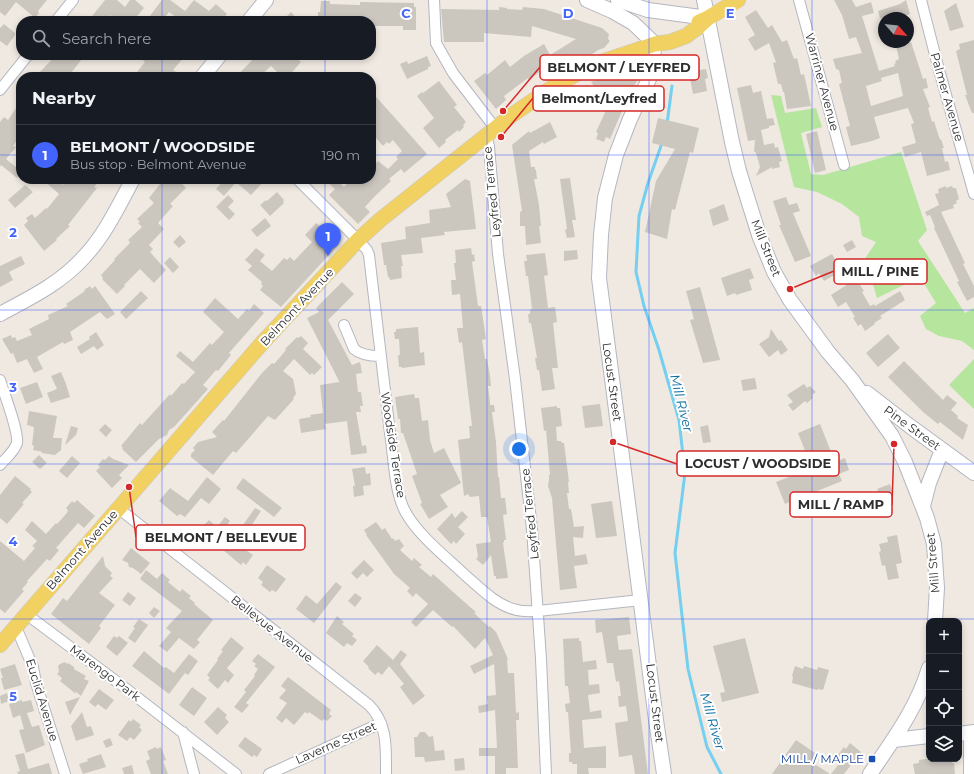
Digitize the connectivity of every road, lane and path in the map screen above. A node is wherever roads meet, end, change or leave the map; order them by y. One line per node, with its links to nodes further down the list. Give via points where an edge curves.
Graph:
1 (73, 0): 10 (street)
2 (266, 0): 11 (street)
3 (434, 0): 18 (street, via 436,43)
4 (587, 0): 13 (street, via 633,23)
5 (618, 0): 12 (street, via 648,10)
6 (704, 0): 12 (street, Mill Street)
7 (738, 0): 12 (main road)
8 (799, 0): 19 (street, Warriner Avenue)
9 (921, 0): 22 (street, Palmer Avenue)
10 (60, 16)
11 (253, 16)
12 (708, 18): 13 (main road, via 668,32); 28 (street, Mill Street, via 732,142 759,235 774,272 790,300)
13 (655, 44): 18 (main road, Belmont Avenue, via 580,72 553,87); 34 (street, Locust Street, via 649,79 616,155 605,198 599,278)
14 (24, 60): 17 (street)
15 (216, 60): 16 (street)
16 (206, 72)
17 (0, 90)
18 (490, 132): 23 (main road, Belmont Avenue); 35 (street, Leyfred Terrace, via 498,254 527,486)
19 (844, 164)
20 (130, 184): 24 (street, via 84,258 53,284)
21 (302, 184): 23 (street, Woodside Terrace)
22 (974, 194)
23 (358, 240): 26 (street, Woodside Terrace, via 369,255); 33 (main road, Belmont Avenue, via 263,342)
24 (0, 314)
25 (344, 325): 26 (street, via 357,352)
26 (380, 356): 35 (street, Woodside Terrace, via 398,489 403,507 410,519 428,540 497,601 515,610)
27 (0, 380): 30 (street, via 17,438 14,449)
28 (852, 380): 29 (street, Pine Street, via 874,400); 32 (street, Mill Street, via 897,445)
29 (942, 450): 31 (street, Pine Street); 32 (street)
30 (0, 465)
31 (974, 473)
32 (923, 506): 37 (street, Mill Street, via 931,530 935,558)
33 (118, 508): 36 (main road, Belmont Avenue); 41 (street, Bellevue Avenue, via 360,698 375,712)
34 (641, 600): 35 (street, Woodside Terrace); 52 (street, Locust Street)
35 (538, 611): 51 (street, Leyfred Terrace)
36 (26, 614): 38 (main road, Belmont Avenue); 42 (street, Marengo Park)
37 (935, 618)
38 (16, 626): 39 (main road, Belmont Avenue); 46 (street, Euclid Avenue, via 33,667)
39 (0, 645)
40 (926, 676): 45 (street, via 918,697)
41 (382, 723): 49 (street, Laverne Street); 50 (street, Bellevue Avenue)
42 (183, 732): 47 (street); 48 (street, Marengo Park)
43 (967, 733): 54 (street)
44 (926, 736): 45 (street)
45 (894, 740): 53 (street)
46 (65, 774)
47 (194, 774)
48 (236, 774)
49 (269, 774)
50 (386, 774)
51 (546, 774)
52 (664, 774)
53 (870, 774)
54 (969, 774)

